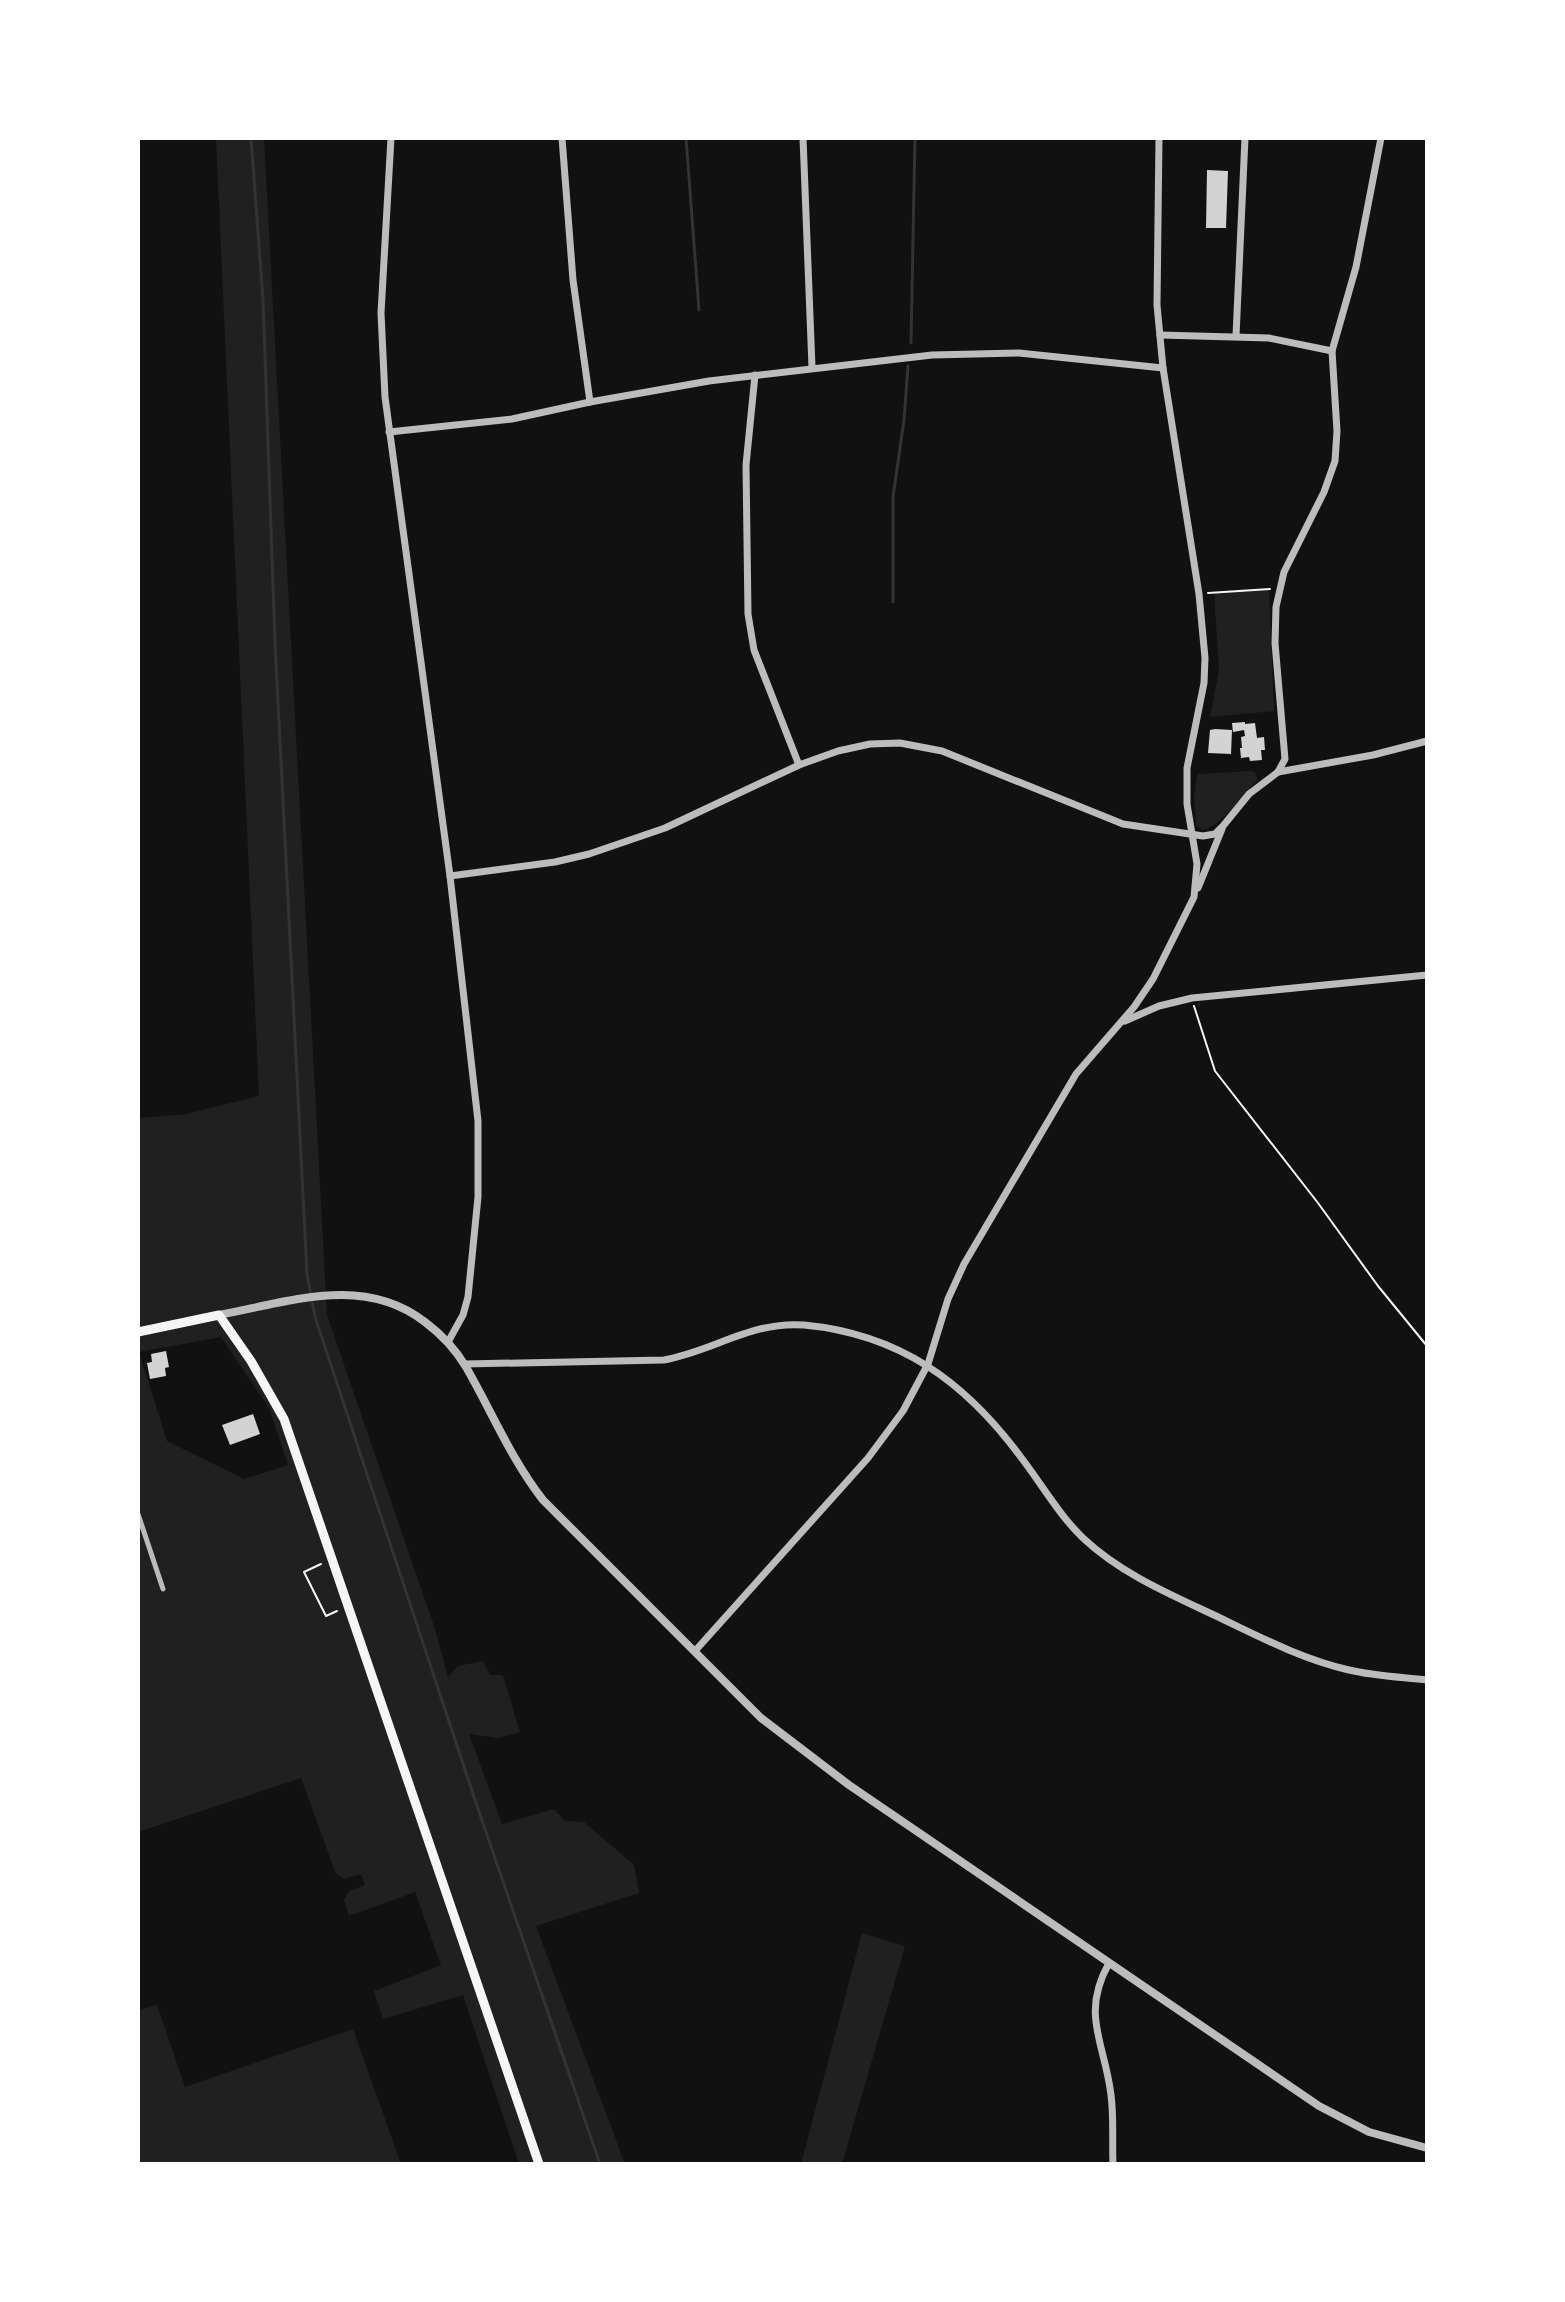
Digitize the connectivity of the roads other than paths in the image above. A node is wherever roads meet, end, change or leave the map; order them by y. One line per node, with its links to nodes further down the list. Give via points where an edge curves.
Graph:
1 (391, 138): 14 (street, via 381,313)
2 (562, 138): 13 (street, via 573,280)
3 (803, 138): 10 (street)
4 (1159, 138): 7 (street)
5 (1245, 138): 8 (street)
6 (1381, 138): 9 (street, via 1356,267)
7 (1160, 335): 8 (street); 11 (street)
8 (1236, 336): 9 (street)
9 (1332, 351): 17 (street, via 1335,461 1284,572 1276,607 1286,750)
10 (812, 367): 11 (street, via 984,352); 12 (street)
11 (1163, 368): 19 (street, via 1199,594 1205,669 1187,768)
12 (755, 375): 13 (street); 16 (street, via 746,465 748,614 754,650)
13 (590, 402): 14 (street, via 512,419)
14 (389, 432): 20 (street)
15 (1427, 741): 17 (street)
16 (799, 765): 19 (street, via 870,744 928,747 1123,824); 20 (street, via 665,828 589,854)
17 (1278, 772): 18 (street, via 1240,803)
18 (1223, 826): 19 (street, via 1209,836); 21 (street)
19 (1191, 835): 21 (street, via 1197,864)
20 (450, 876): 26 (street, via 480,1169 468,1297)
21 (1194, 897): 23 (street, via 1153,979)
22 (1427, 975): 23 (street, via 1192,998)
23 (1119, 1023): 28 (street, via 1076,1074 964,1264)
24 (219, 1315): 25 (main road); 26 (street, via 326,1295 365,1295 395,1303); 35 (main road, via 284,1419)
25 (138, 1332)
26 (448, 1342): 27 (street)
27 (465, 1364): 28 (street, via 664,1360 746,1331 788,1325 827,1328); 31 (street, via 536,1491)
28 (928, 1364): 31 (street, via 911,1400 868,1458); 32 (street, via 997,1427 1074,1528 1124,1568 1303,1656 1361,1673)
29 (138, 1514): 30 (street)
30 (163, 1589)
31 (695, 1651): 33 (street, via 775,1731)
32 (1427, 1680)
33 (1109, 1963): 34 (street, via 1319,2106 1369,2132); 36 (street, via 1096,1992 1094,2016 1111,2094)
34 (1427, 2148)
35 (539, 2164)
36 (1113, 2164)

